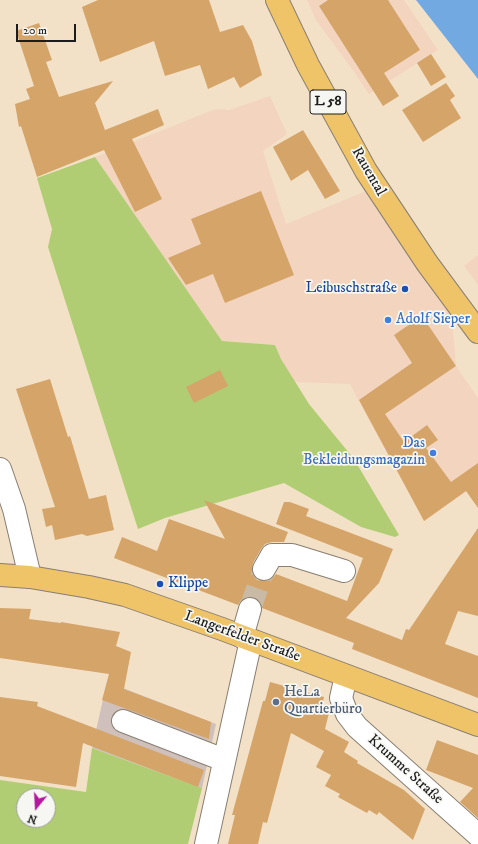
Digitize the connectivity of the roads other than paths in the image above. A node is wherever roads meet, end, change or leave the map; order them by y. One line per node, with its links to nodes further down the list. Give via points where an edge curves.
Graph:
1 (277, 0): 2 (main road, Rauental / L 58, via 308,65 366,171 427,263)
2 (478, 332)
3 (0, 469): 7 (street, via 14,509)
4 (264, 569): 5 (street, via 272,555 292,555)
5 (344, 571)
6 (0, 575): 7 (main road, Langerfelder Straße)
7 (30, 577): 9 (main road, Langerfelder Straße, via 125,595)
8 (250, 609): 9 (street)
9 (246, 639): 10 (main road, Langerfelder Straße); 13 (street)
10 (346, 676): 12 (main road, Langerfelder Straße); 14 (street, Krumme Straße, via 341,698 347,714 357,727)
11 (123, 722): 13 (street)
12 (478, 725)
13 (224, 760): 15 (street)
14 (478, 835)
15 (206, 844)

